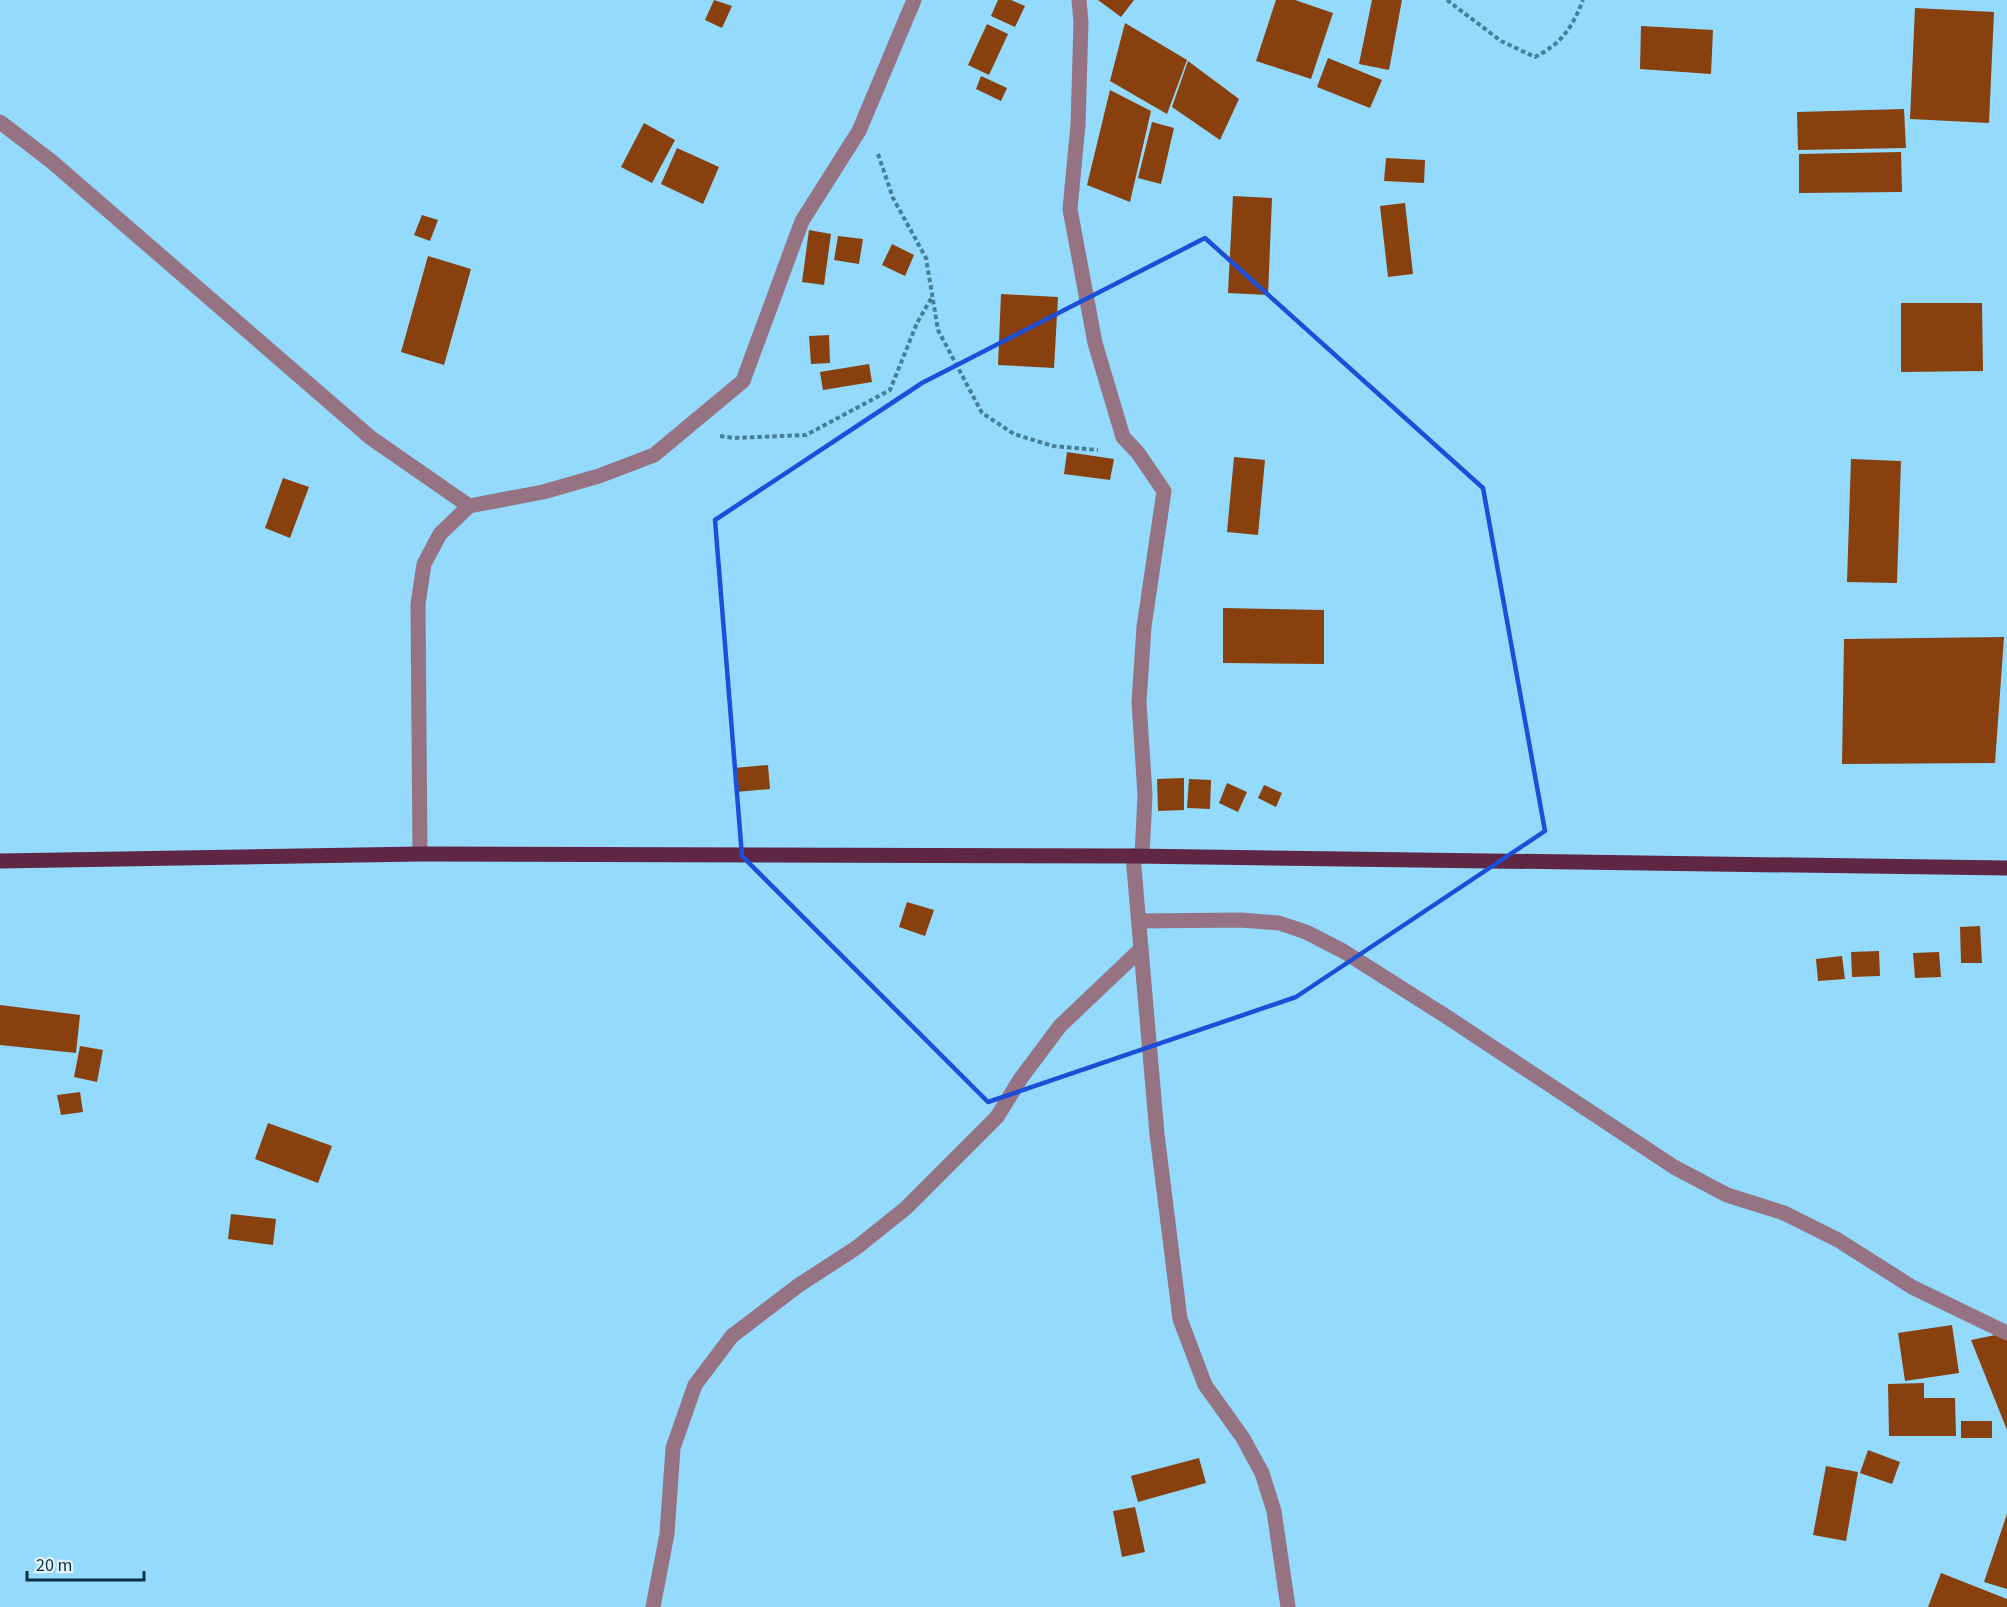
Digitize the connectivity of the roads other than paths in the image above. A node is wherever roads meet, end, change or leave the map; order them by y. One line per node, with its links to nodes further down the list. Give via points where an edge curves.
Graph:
1 (914, 0): 4 (street, via 859,131 802,221 743,381 654,455 543,492)
2 (1079, 0): 6 (street, via 1078,125 1070,209 1095,343 1123,437 1164,491 1144,627 1139,702 1145,795)
3 (0, 122): 4 (street, via 51,161 371,438)
4 (469, 506): 5 (street, via 440,534 424,564 418,604)
5 (420, 854): 6 (main road); 7 (main road)
6 (1137, 856): 8 (main road); 9 (street)
7 (0, 861)
8 (2007, 868)
9 (1139, 921): 10 (street); 11 (street, via 1241,920 1279,923 1306,932 1434,1008 1674,1167 1727,1195 1784,1213 1838,1240 1912,1287)
10 (1141, 949): 12 (street, via 1060,1026 997,1117 906,1208 732,1336 695,1385 673,1448 666,1534); 13 (street, via 1157,1134 1180,1319 1205,1385 1243,1438 1262,1473 1274,1510)
11 (2007, 1333)
12 (653, 1607)
13 (1288, 1607)

